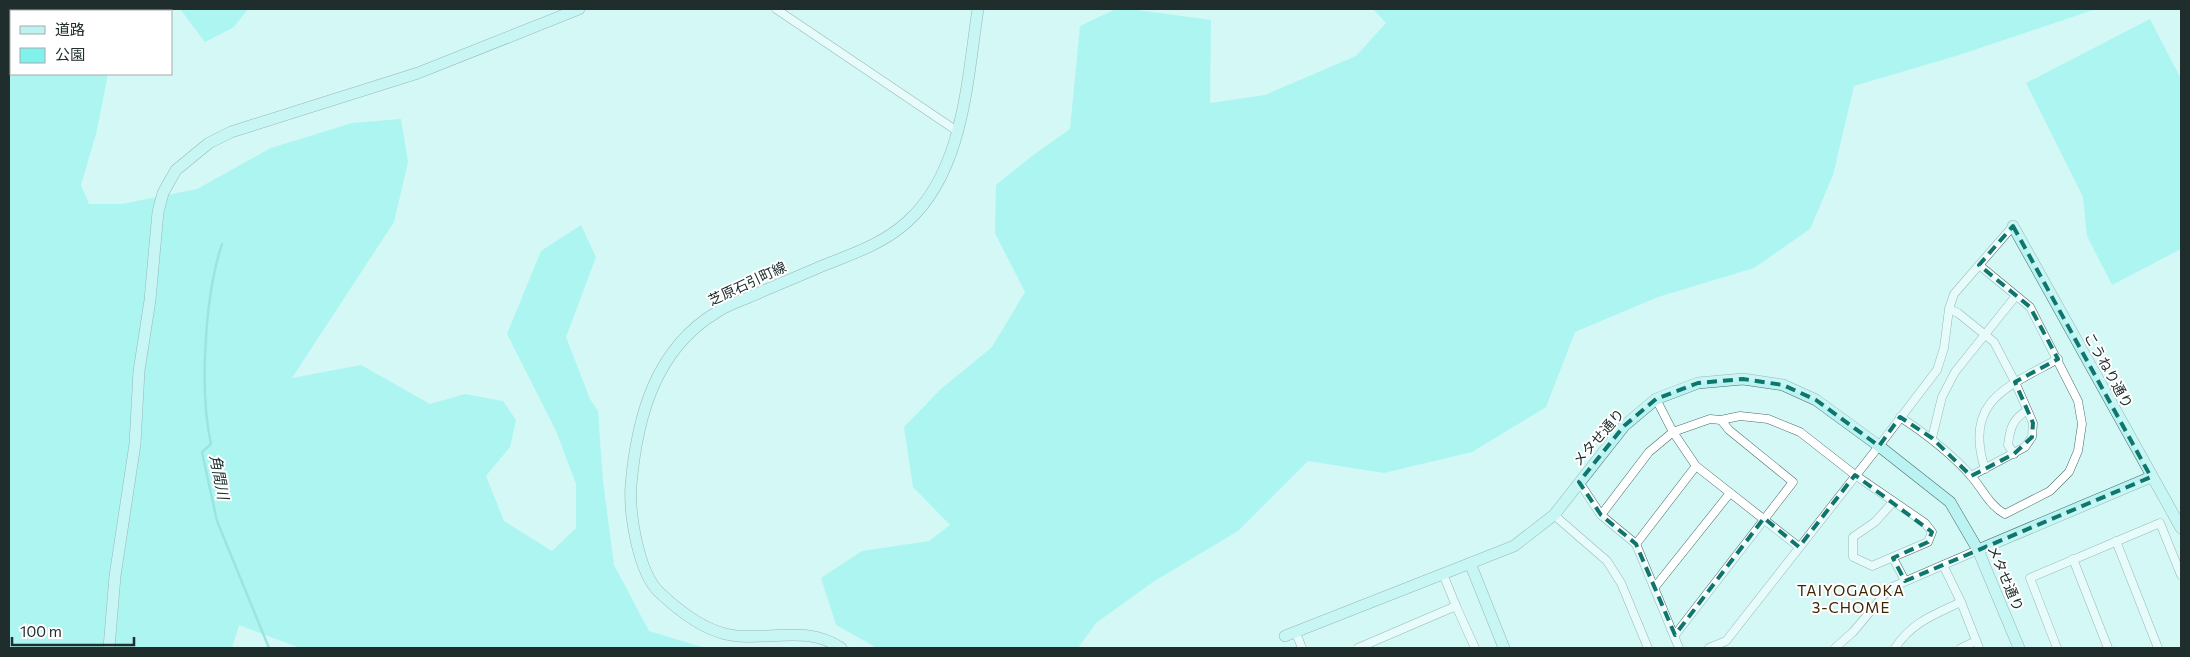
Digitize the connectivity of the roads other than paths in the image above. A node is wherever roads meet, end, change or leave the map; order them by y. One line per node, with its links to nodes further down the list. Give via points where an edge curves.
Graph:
1 (578, 9): 49 (street, via 418,74 231,132 209,143 176,170 163,194 154,239 150,300 139,371 135,444 115,576)
2 (776, 9): 4 (street)
3 (978, 9): 4 (street, 芝原石引町線)
4 (957, 131): 50 (street, 芝原石引町線, via 948,163 934,190 907,222 873,245 717,311 694,328 677,346 650,389 634,448 631,490 635,530 648,577 659,593 695,620 724,634 819,636)
5 (2013, 226): 6 (street); 24 (street, こうねり通り)
6 (1978, 265): 7 (street); 8 (street, via 1954,294)
7 (2015, 297): 9 (street); 10 (street, via 2030,308)
8 (1949, 309): 9 (street); 14 (street, via 1944,348 1936,370)
9 (1985, 336): 11 (street, via 1994,342); 17 (street, via 1955,372 1942,397)
10 (2058, 359): 11 (street); 23 (street, via 2078,401 2082,424 2078,451 2069,472 2050,491 2005,514 1996,510)
11 (2015, 382): 13 (street); 21 (street, via 1994,398 1984,412 1979,450)
12 (1656, 399): 16 (street); 18 (street, メタせ通り, via 1698,383 1743,379 1783,385 1816,400); 25 (street, メタせ通り, via 1624,426)
13 (2026, 411): 19 (street, via 2010,428 2008,445); 19 (street, via 2032,423 2032,437 2025,448)
14 (1900, 417): 17 (street); 18 (street)
15 (1720, 420): 16 (street, via 1710,419); 22 (street, via 1740,416 1768,419 1800,432); 30 (street, via 1793,482)
16 (1673, 432): 20 (street); 29 (street, via 1649,452)
17 (1932, 438): 23 (street)
18 (1879, 446): 22 (street); 35 (street, メタせ通り, via 1950,502)
19 (2014, 454): 21 (street)
20 (1696, 466): 26 (street); 33 (street)
21 (1985, 469): 23 (street)
22 (1855, 475): 27 (street); 34 (street)
23 (1971, 476)
24 (2151, 477): 31 (street, こうねり通り); 35 (street)
25 (1579, 482): 28 (street, メタせ通り); 29 (street)
26 (1730, 493): 30 (street); 43 (street)
27 (1894, 502): 36 (street, via 1925,523 1932,532 1928,542); 36 (street, via 1875,522 1853,537 1853,557 1872,566)
28 (1554, 515): 38 (street, メタせ通り, via 1514,546); 55 (street, via 1607,561 1621,583)
29 (1601, 515): 33 (street)
30 (1764, 518): 34 (street); 47 (street)
31 (2181, 528)
32 (2116, 541): 37 (street); 41 (street, via 2160,523); 64 (street)
33 (1636, 544): 43 (street)
34 (1799, 547): 57 (street, via 1726,641)
35 (1978, 550): 39 (street); 61 (street, メタせ通り)
36 (1893, 558): 42 (street)
37 (2073, 559): 62 (street, via 2030,578); 63 (street)
38 (1470, 563): 40 (street, メタせ通り); 54 (street)
39 (1943, 565): 42 (street); 44 (street)
40 (1442, 574): 45 (street); 46 (street, メタせ通り)
41 (2181, 575)
42 (1904, 581): 58 (street, via 1890,588)
43 (1655, 587): 47 (street)
44 (1961, 602): 48 (street); 59 (street, via 1915,624)
45 (1456, 606): 52 (street); 53 (street)
46 (1291, 635): 51 (street)
47 (1675, 635): 56 (street)
48 (1978, 644): 60 (street)
49 (110, 648)
50 (841, 648)
51 (1302, 648)
52 (1358, 648)
53 (1475, 648)
54 (1504, 648)
55 (1648, 648)
56 (1679, 648)
57 (1709, 648)
58 (1835, 648)
59 (1895, 648)
60 (1961, 648)
61 (2019, 648)
62 (2058, 648)
63 (2108, 648)
64 (2158, 648)

